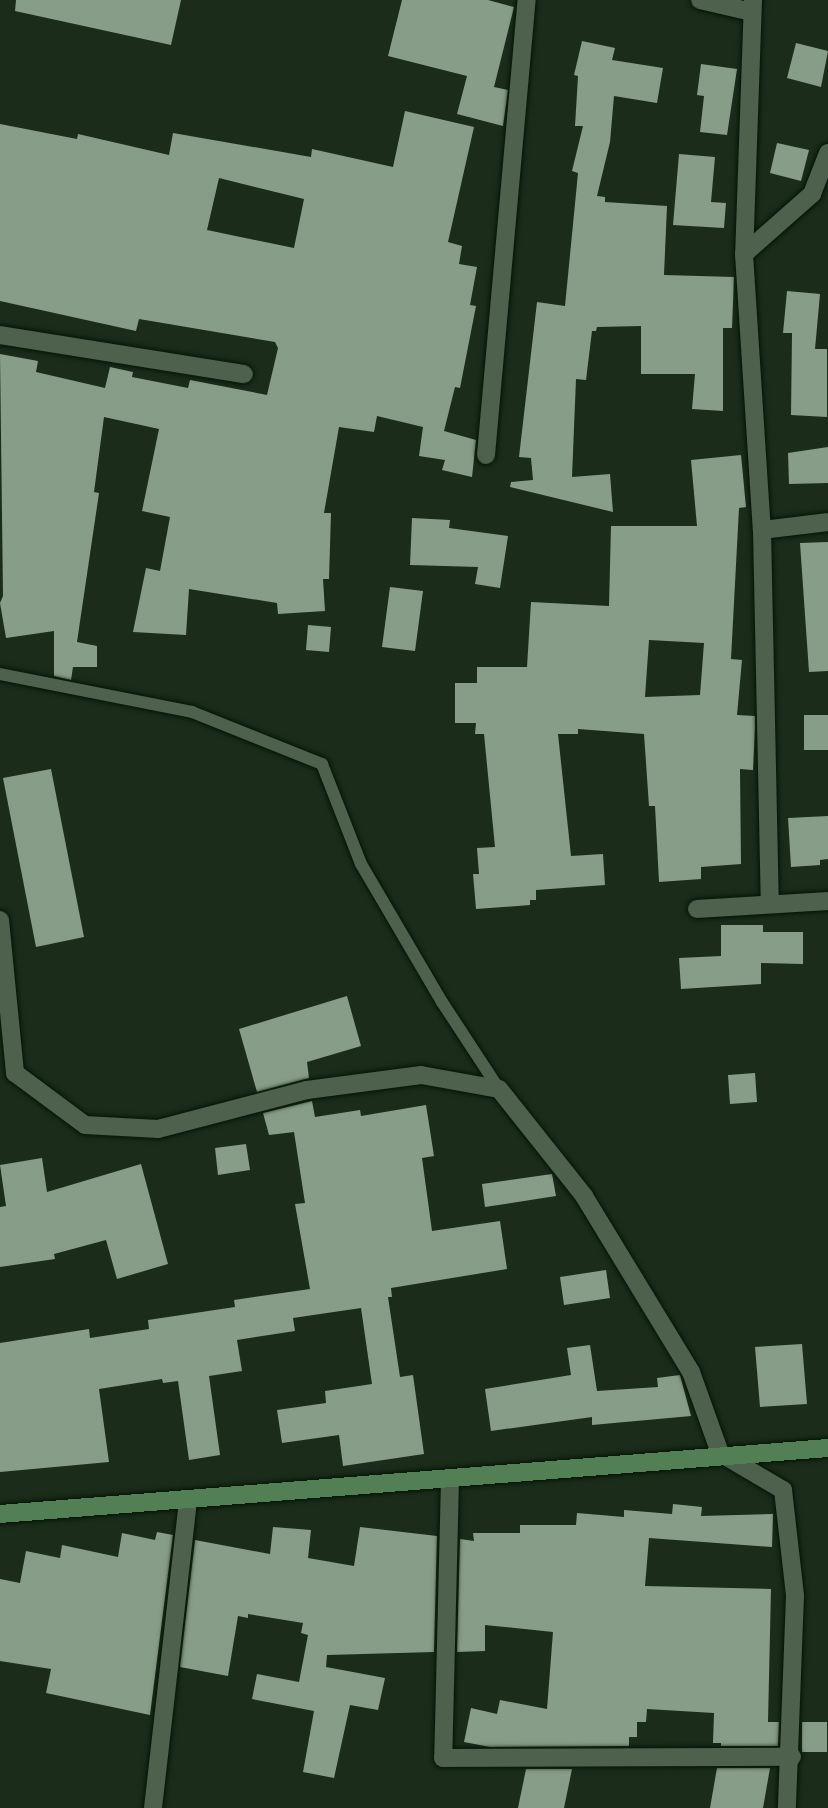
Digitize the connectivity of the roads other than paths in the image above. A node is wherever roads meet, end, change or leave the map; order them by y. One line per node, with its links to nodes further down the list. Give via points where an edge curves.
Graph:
1 (527, 0): 8 (street)
2 (700, 0): 3 (street)
3 (752, 6): 5 (street)
4 (828, 153): 5 (street, via 812,194)
5 (744, 254): 10 (street)
6 (0, 335): 7 (street)
7 (244, 374)
8 (486, 455)
9 (828, 522): 10 (street)
10 (762, 530): 13 (street)
11 (0, 674): 16 (lane, via 192,712 322,764 361,864 442,1002)
12 (828, 901): 13 (street)
13 (770, 904): 14 (street)
14 (697, 909)
15 (0, 920): 16 (street, via 15,1073 85,1125 158,1130 308,1090 421,1075)
16 (499, 1089): 18 (street, via 584,1196 685,1362)
17 (828, 1448): 18 (street)
18 (720, 1454): 19 (street); 22 (street, via 783,1490 795,1596)
19 (450, 1480): 20 (street); 22 (street, via 443,1758)
20 (188, 1500): 21 (street); 23 (street)
21 (0, 1514)
22 (792, 1757): 24 (street)
23 (153, 1808)
24 (787, 1808)

